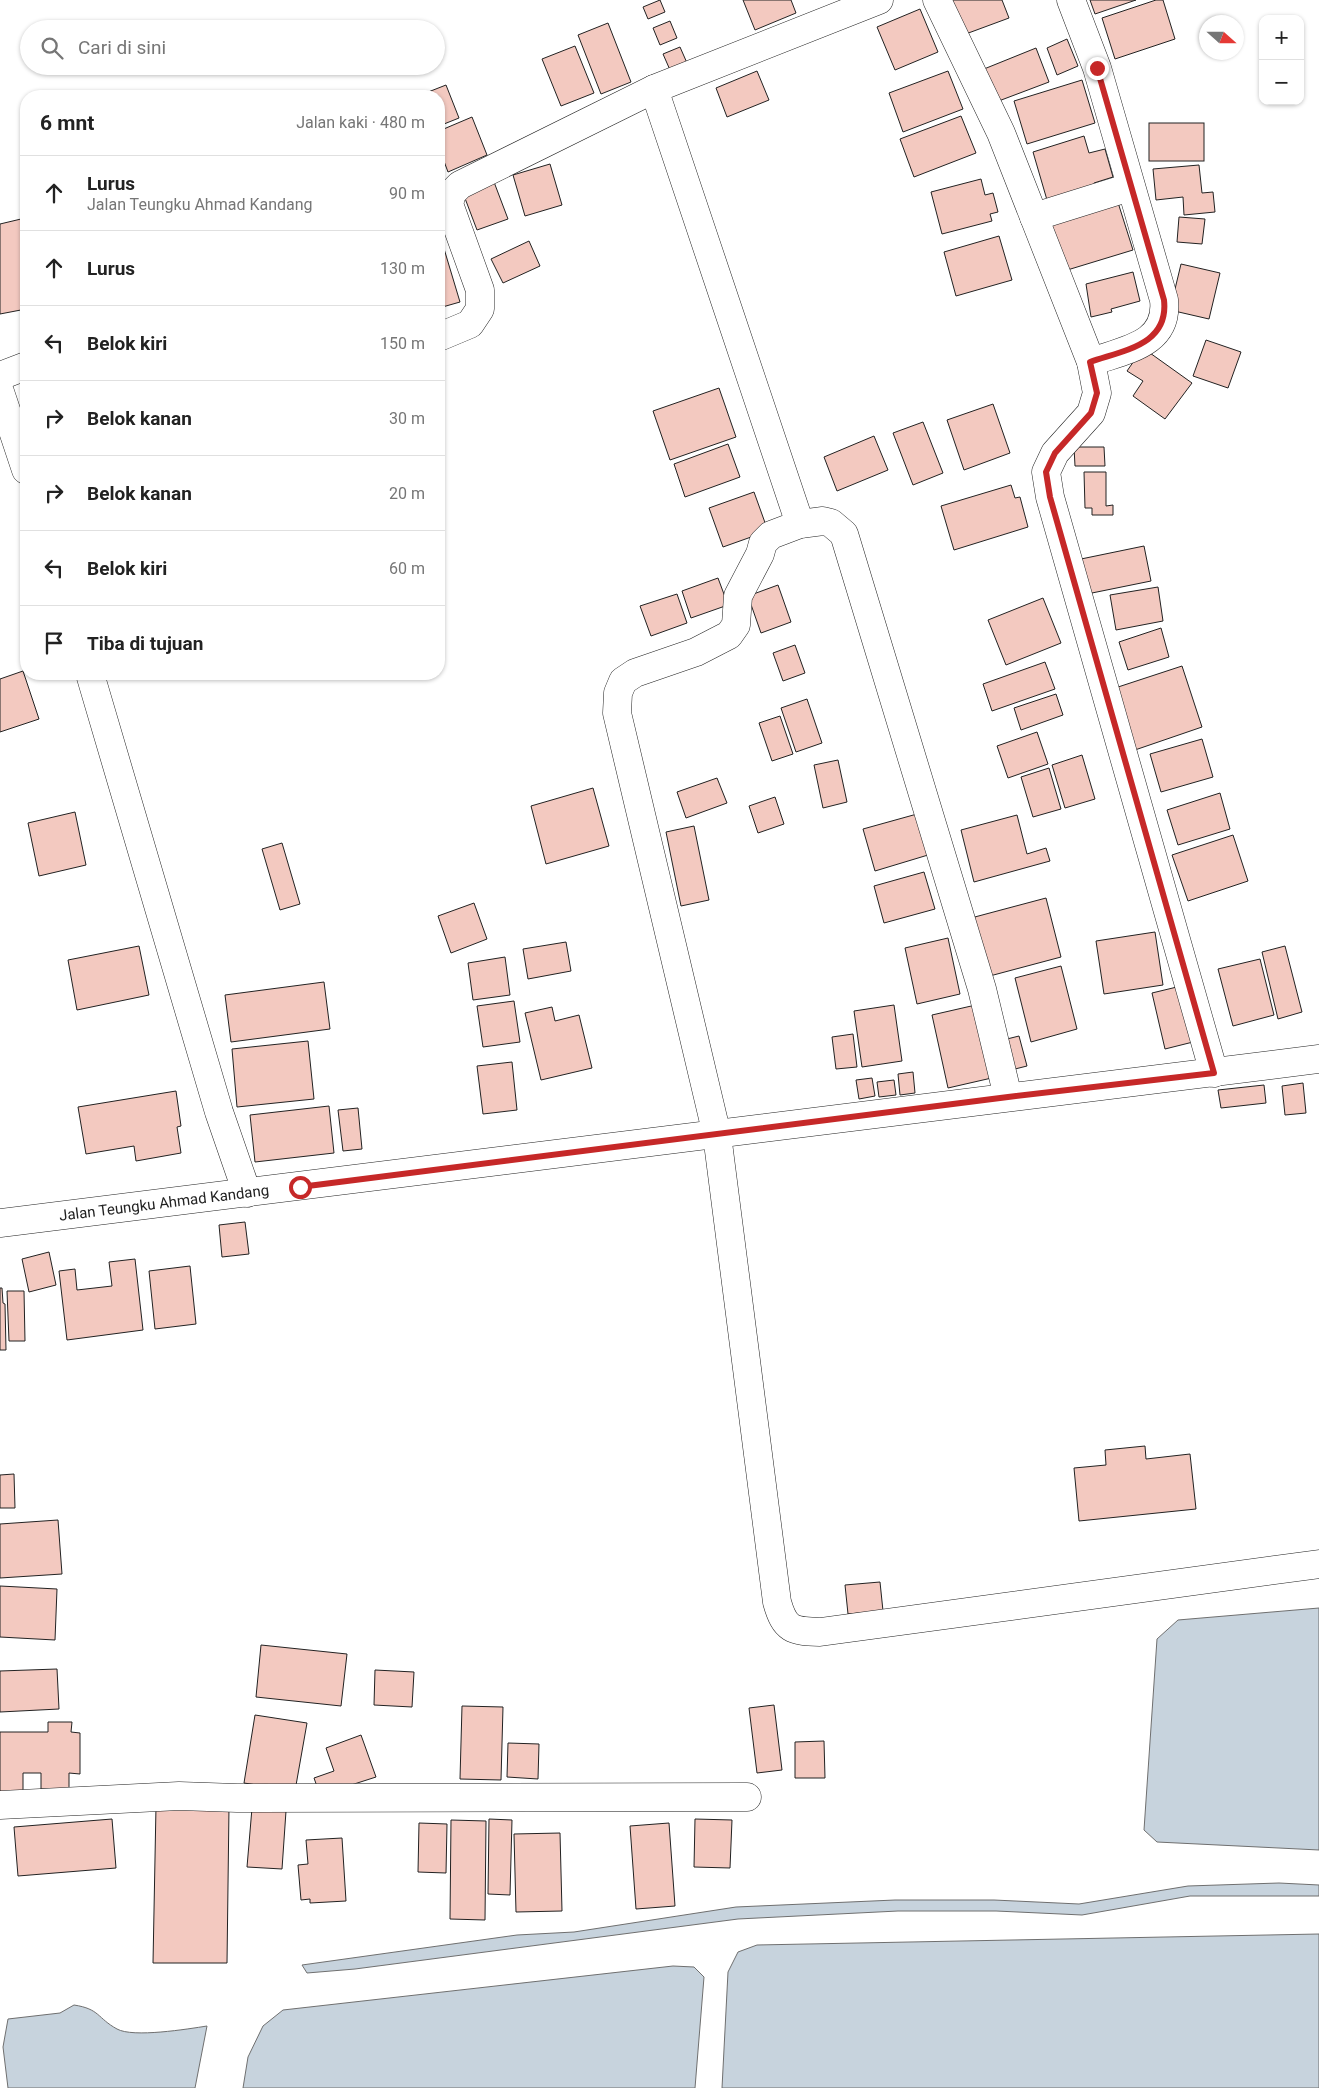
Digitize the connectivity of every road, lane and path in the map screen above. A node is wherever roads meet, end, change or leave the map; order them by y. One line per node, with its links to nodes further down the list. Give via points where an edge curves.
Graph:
1 (879, 0): 4 (street)
2 (937, 0): 6 (street, via 1000,133)
3 (1071, 0): 5 (street, via 1097,68)
4 (654, 89): 7 (street, via 460,185 452,193 449,204 480,290 480,309 470,324); 13 (street)
5 (1130, 187): 6 (street); 8 (street, via 1166,315 1152,338)
6 (1034, 218): 8 (street)
7 (445, 334)
8 (1090, 362): 16 (street, via 1097,393 1091,413 1055,453 1046,472)
9 (20, 368): 10 (street)
10 (0, 376)
11 (0, 392): 12 (street)
12 (20, 452)
13 (800, 524): 17 (street, via 823,521 831,523 844,534 982,989); 18 (street, via 771,536 763,543 738,596 736,625 729,635 696,652 635,673 623,681 618,693 617,713)
14 (92, 680): 19 (street, via 219,1112)
15 (1319, 1059): 16 (street, Jalan Teungku Ahmad Kandang)
16 (1214, 1073): 17 (street, Jalan Teungku Ahmad Kandang)
17 (1008, 1097): 18 (street, Jalan Teungku Ahmad Kandang)
18 (698, 1137): 19 (street, Jalan Teungku Ahmad Kandang); 21 (street, via 777,1602 782,1621 792,1629 820,1632)
19 (247, 1193): 20 (street, Jalan Teungku Ahmad Kandang)
20 (0, 1223)
21 (1319, 1564)
22 (746, 1797): 23 (street, via 179,1796)
23 (0, 1805)

